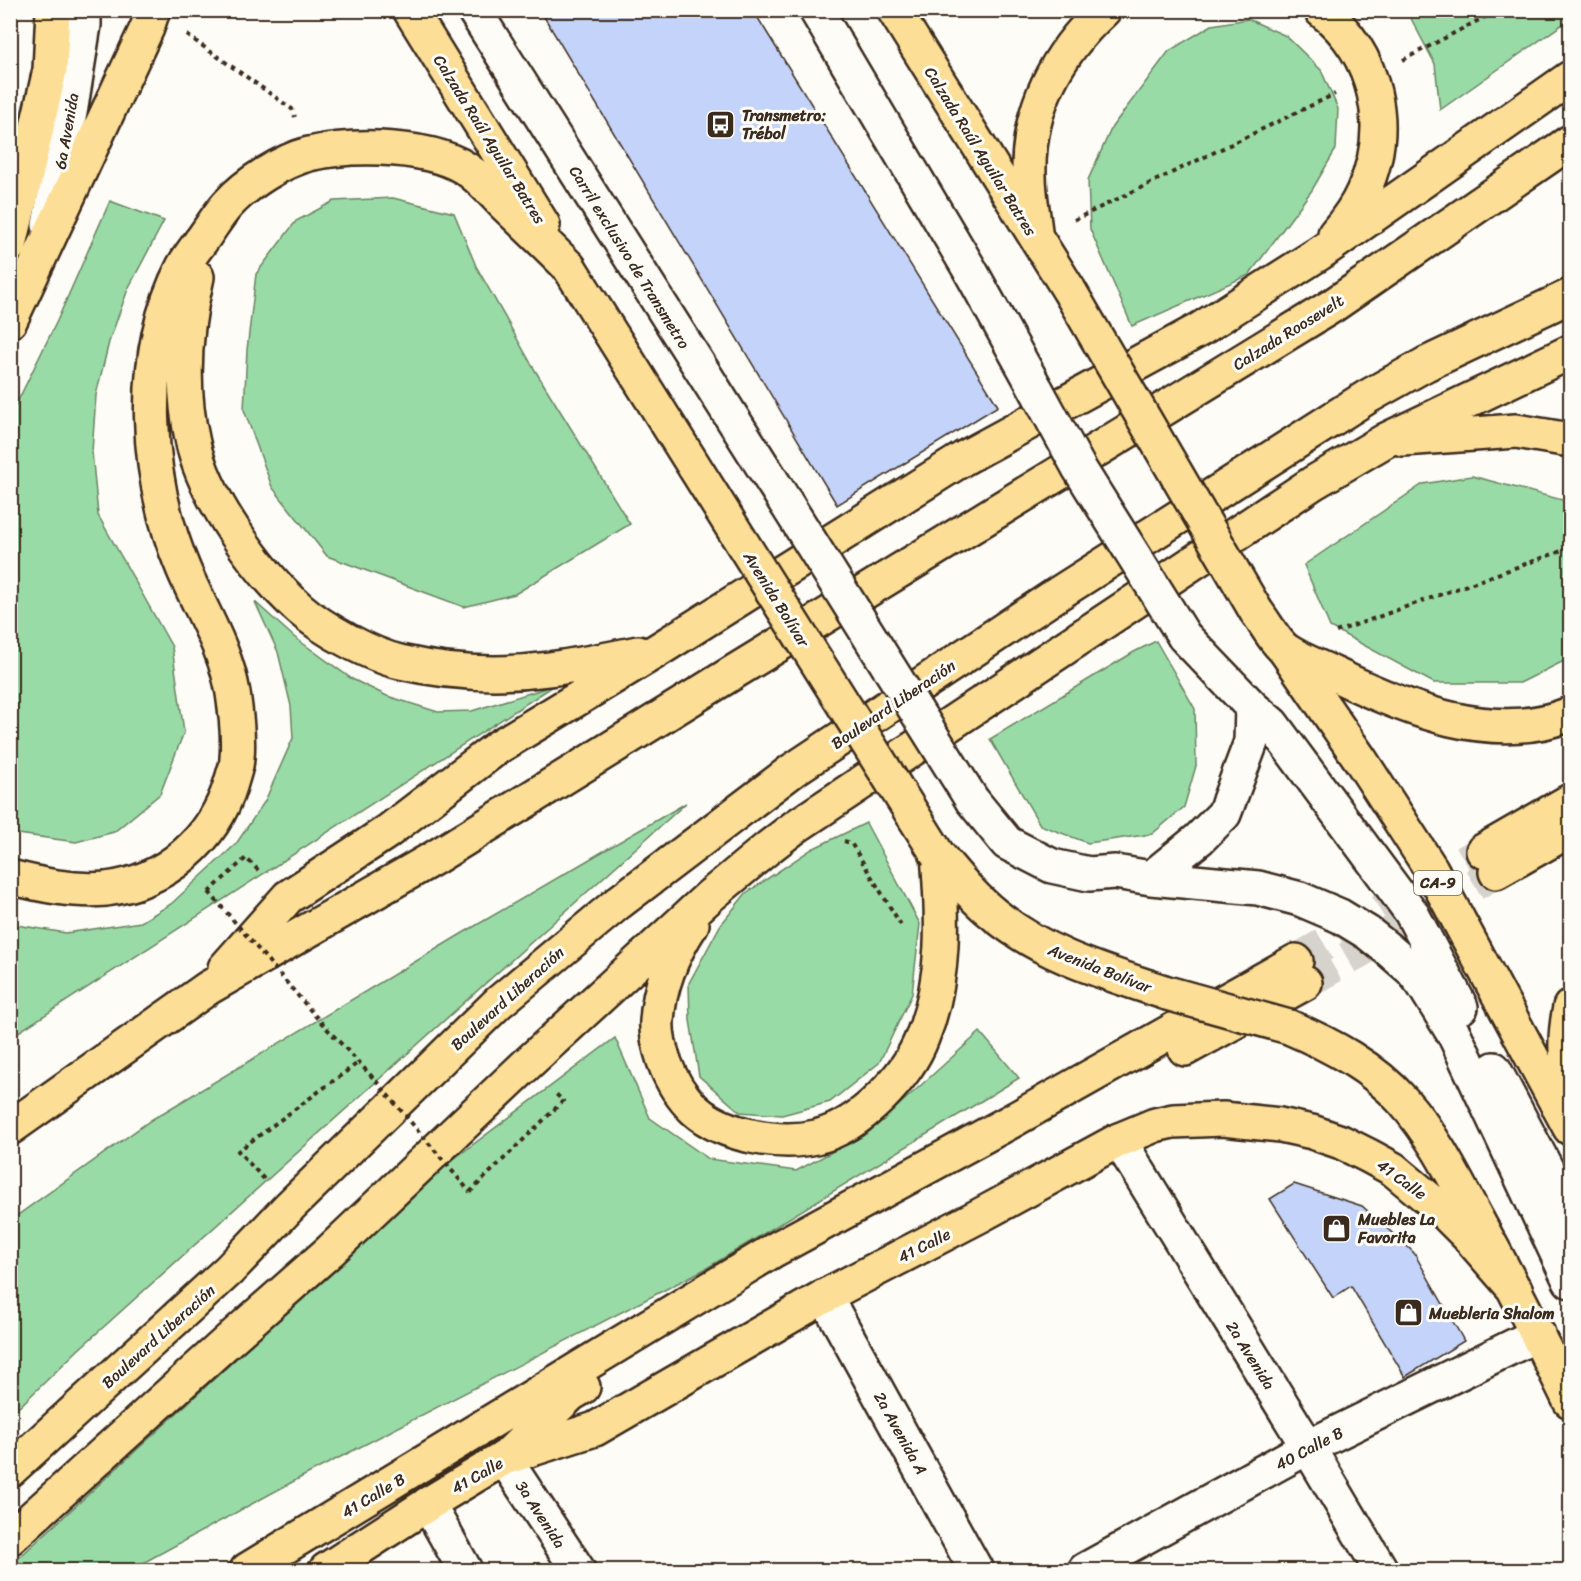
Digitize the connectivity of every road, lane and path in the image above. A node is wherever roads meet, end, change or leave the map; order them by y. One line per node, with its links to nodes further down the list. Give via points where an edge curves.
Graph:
1 (53, 10): 17 (main road, via 50,70)
2 (84, 10): 18 (street, 6a Avenida, via 73,95)
3 (410, 10): 20 (main road, Calzada Raúl Aguilar Batres)
4 (474, 10): 37 (street, Carril exclusivo de Transmetro, bridge, via 972,800 1007,843 1052,866 1089,874 1115,872)
5 (816, 10): 29 (street, bridge, via 969,270 1079,468 1184,636)
6 (894, 10): 16 (main road, Calzada Raúl Aguilar Batres)
7 (1104, 10): 16 (main road, via 1068,48 1042,98 1030,146)
8 (1321, 10): 11 (main road, via 1346,35)
9 (1498, 10): 11 (path)
10 (153, 11): 14 (path, via 292,109); 18 (main road)
11 (1370, 77): 16 (path); 19 (main road, via 1379,117 1371,173 1350,216)
12 (1569, 79): 19 (main road)
13 (1570, 142): 40 (main road, Calzada Roosevelt, via 1332,306 434,858)
14 (308, 154): 15 (main road, via 254,182 229,203); 20 (main road, via 367,149 436,155 470,171)
15 (207, 233): 27 (main road, via 189,308 184,356 193,443 204,477 247,549 301,610 363,648 397,661 440,670 548,670); 36 (main road, via 184,266 170,298 157,346 151,402 154,464 162,506 182,566 222,654 232,689 237,759 228,792 218,814 187,854 138,882 105,889 67,888)
16 (1035, 238): 28 (main road, Calzada Raúl Aguilar Batres, bridge, via 1256,610)
17 (10, 245)
18 (44, 251): 22 (main road)
19 (1320, 253): 27 (main road, via 1199,330 964,458)
20 (569, 267): 34 (main road, Avenida Bolívar, bridge)
21 (1570, 296): 57 (main road, Boulevard Liberación, via 1425,364 1367,397 1059,593 793,770 618,903 498,1003 400,1096 229,1270)
22 (10, 321)
23 (1570, 352): 24 (main road)
24 (1386, 440): 25 (main road, via 1516,431); 32 (main road, via 1313,483)
25 (1570, 440)
26 (1570, 548): 28 (path)
27 (658, 650): 40 (main road, via 498,747 387,832 288,897)
28 (1285, 650): 30 (main road, via 1427,713 1491,725 1531,724); 46 (main road, CA-9, via 1431,869)
29 (1252, 708): 37 (street, via 1251,742 1224,814); 49 (street, via 1272,724 1411,912)
30 (1570, 714)
31 (1570, 801): 33 (main road, via 1489,861)
32 (795, 827): 38 (main road); 39 (path, via 851,843 910,939)
33 (1570, 830)
34 (938, 855): 39 (main road); 51 (main road, Avenida Bolívar, bridge, via 995,916 1051,951 1167,993 1289,1027 1320,1040 1376,1076 1428,1131)
35 (246, 858): 42 (path, bridge, via 209,892)
36 (10, 877)
37 (1151, 878): 50 (street, Carril exclusivo de Transmetro, via 1258,888 1300,899 1368,933 1412,969 1455,1036)
38 (710, 896): 39 (main road, via 679,944 668,970 656,1023 660,1051 669,1076 697,1112 717,1124 766,1139 817,1137 842,1126 866,1112 910,1063 928,1021 936,987); 59 (main road, via 330,1251)
39 (943, 919)
40 (208, 988): 45 (main road)
41 (1570, 1007): 43 (main road, via 1565,1060)
42 (359, 1062): 44 (path, bridge, via 470,1192); 48 (path)
43 (1570, 1080)
44 (563, 1101)
45 (10, 1128)
46 (1570, 1128)
47 (1119, 1140): 51 (main road, 41 Calle, via 1155,1125 1215,1118 1280,1125 1341,1142 1415,1186 1467,1235); 52 (main road, 41 Calle); 55 (street, 2a Avenida)
48 (238, 1151)
49 (1570, 1214)
50 (1570, 1281)
51 (1516, 1291): 53 (main road, Avenida Bolívar)
52 (825, 1296): 56 (main road, 41 Calle, via 595,1429); 64 (street, 2a Avenida A)
53 (1538, 1334): 54 (main road, Avenida Bolívar); 55 (street, 40 Calle B)
54 (1570, 1401)
55 (1308, 1447): 65 (street, 40 Calle B); 66 (street, 2a Avenida)
56 (504, 1458): 58 (main road, 41 Calle); 60 (main road, 41 Calle B, via 571,1394 1300,972 774,1250); 63 (street, 3a Avenida)
57 (10, 1470)
58 (428, 1503): 61 (main road, 41 Calle); 62 (street)
59 (10, 1538)
60 (247, 1570)
61 (326, 1570)
62 (465, 1570)
63 (578, 1570)
64 (976, 1570)
65 (1085, 1570)
66 (1381, 1570)

